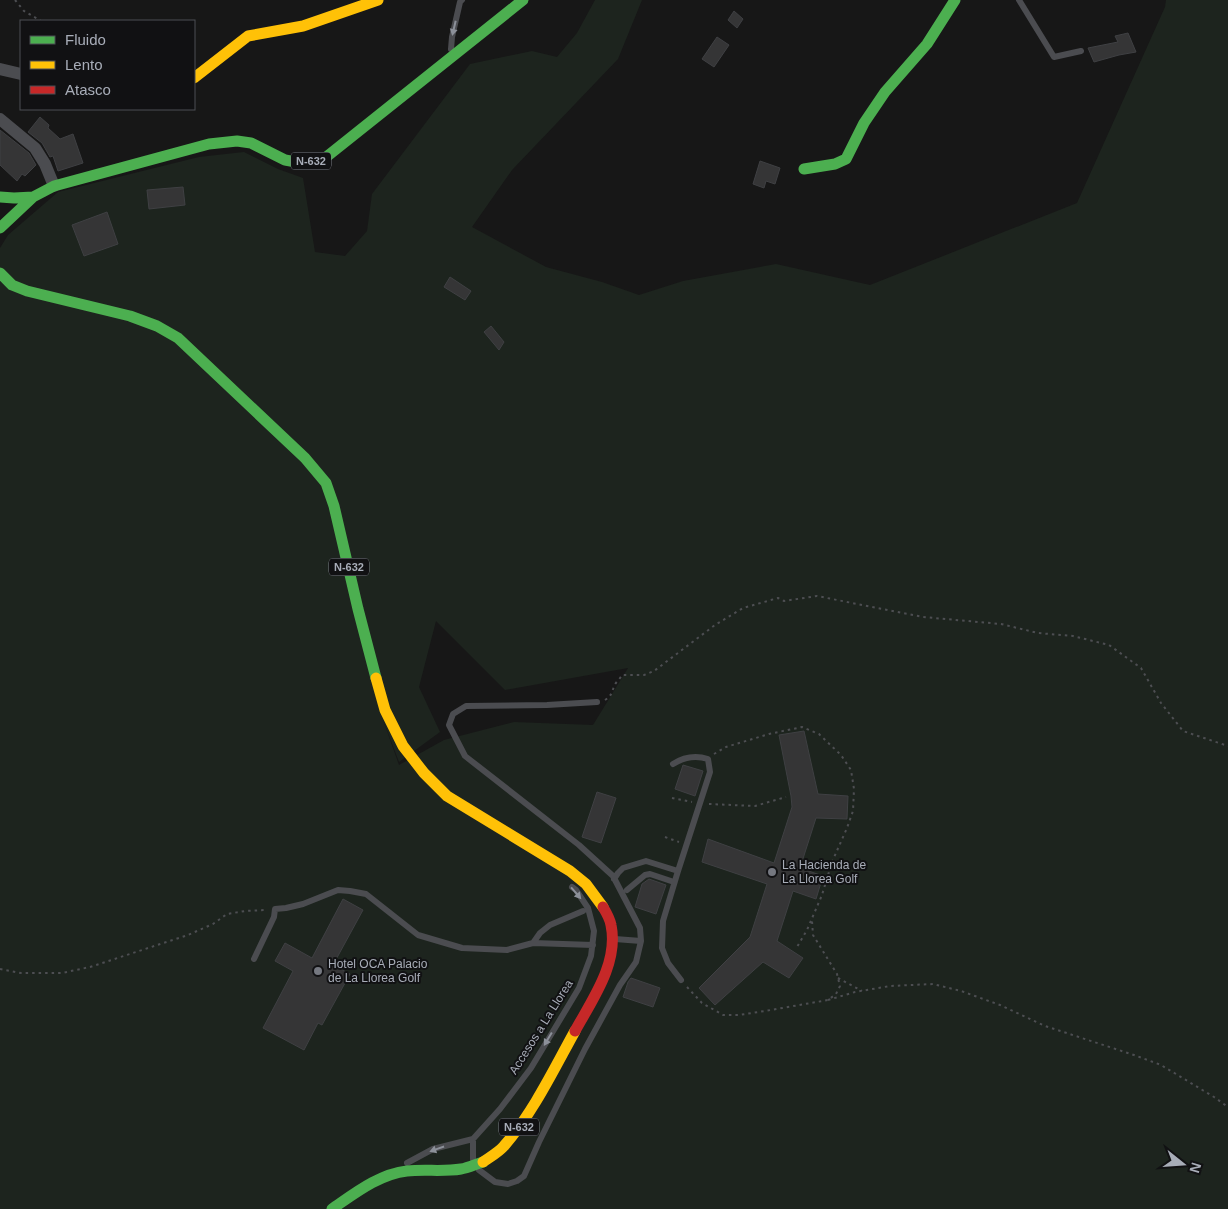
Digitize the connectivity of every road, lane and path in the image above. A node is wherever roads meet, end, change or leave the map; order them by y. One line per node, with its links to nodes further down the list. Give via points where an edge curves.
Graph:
1 (15, 0): 7 (path, via 24,11)
2 (378, 0): 12 (main road, via 303,26 248,36)
3 (462, 0): 9 (lane, one-way to 9)
4 (523, 0): 9 (main road, N-632)
5 (955, 0): 14 (main road, via 927,44 885,92 864,123 846,159)
6 (1019, 0): 8 (lane, via 1054,57)
7 (39, 20)
8 (1081, 51)
9 (450, 58): 15 (main road, N-632, via 325,158 296,162 251,143 227,142)
10 (0, 69): 11 (street)
11 (20, 74)
12 (195, 77)
13 (0, 119): 15 (street, via 35,148)
14 (804, 169)
15 (54, 186): 17 (main road, N-632)
16 (0, 197): 17 (main road)
17 (33, 197): 18 (main road)
18 (0, 228)
19 (0, 260): 20 (main road)
20 (2, 275): 28 (main road, N-632, via 12,285 26,291 130,316 158,326 178,338 305,458 326,483 334,506 385,710 403,746 447,796)
21 (597, 702): 22 (path, via 607,699 622,675 644,675 654,671 743,608 778,598 784,601 817,596 923,617 1001,624 1109,645 1141,668 1161,703 1183,731); 31 (lane, via 466,706 452,714 449,725 465,756 579,844)
22 (1228, 746)
23 (708, 759): 24 (lane, via 682,758); 27 (lane, via 710,772); 37 (path, via 726,747 802,727 819,734 851,770 853,811)
24 (673, 764)
25 (786, 797): 27 (path, via 755,806)
26 (672, 798): 27 (path)
27 (700, 803): 30 (lane)
28 (530, 846): 29 (lane); 38 (main road, N-632, via 586,884 603,906 611,924)
29 (546, 865)
30 (678, 871): 31 (lane, via 646,861 623,868); 33 (lane)
31 (614, 879): 39 (lane, via 640,928)
32 (563, 881): 41 (lane, Accesos a La Llorea, one-way to 41, via 576,890 588,908 594,931)
33 (674, 882): 34 (lane, via 650,874); 46 (lane, via 663,921 662,948)
34 (627, 890)
35 (275, 910): 40 (lane, via 303,904 338,890 350,891 366,894 418,935 462,948 507,950); 43 (lane); 44 (path, via 227,914 188,935 62,974)
36 (582, 911): 40 (lane, via 550,925)
37 (812, 919): 42 (path); 45 (path, via 813,935)
38 (612, 938): 39 (lane); 53 (main road, N-632, via 609,965 590,1006 541,1092 503,1147 484,1161 463,1169)
39 (641, 941): 52 (lane, via 636,962 585,1049 524,1176 508,1184 495,1182)
40 (533, 943): 41 (lane)
41 (593, 945): 50 (lane, Accesos a La Llorea, one-way to 50, via 579,988 531,1068)
42 (797, 947)
43 (254, 959)
44 (0, 969)
45 (838, 978): 47 (path); 48 (path, via 840,986)
46 (681, 980): 48 (path, via 702,1003 723,1015 765,1012)
47 (862, 991): 48 (path); 49 (path, via 933,984 961,991 1046,1026 1161,1065)
48 (828, 1000)
49 (1228, 1107)
50 (473, 1139): 51 (lane); 53 (lane, one-way to 53, via 433,1149 401,1166)
51 (473, 1159)
52 (479, 1170)
53 (393, 1174): 54 (main road, N-632)
54 (332, 1209)

